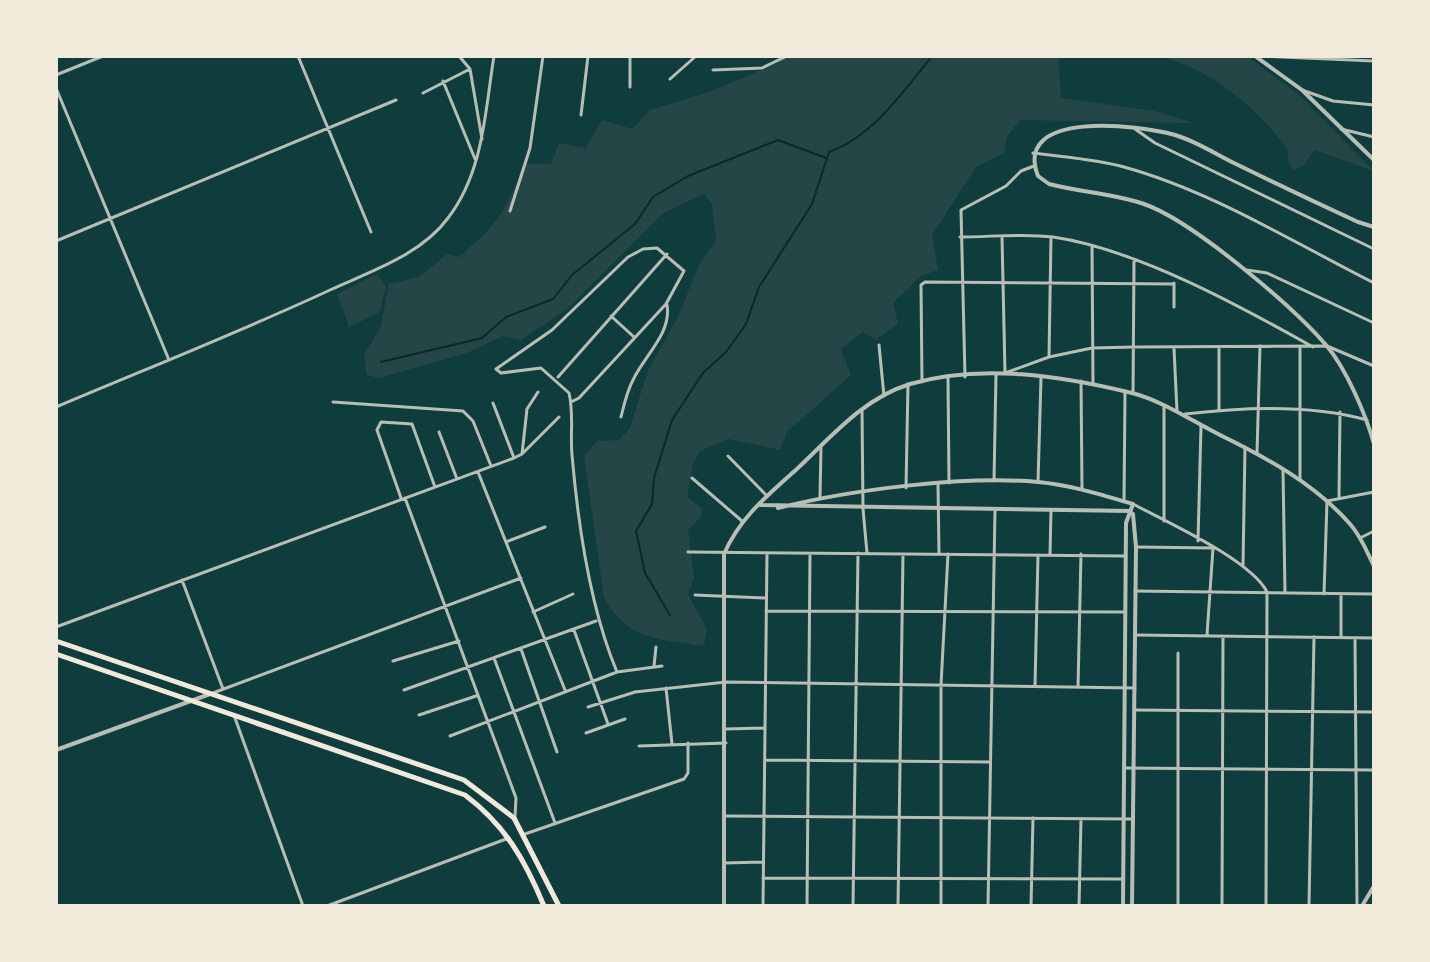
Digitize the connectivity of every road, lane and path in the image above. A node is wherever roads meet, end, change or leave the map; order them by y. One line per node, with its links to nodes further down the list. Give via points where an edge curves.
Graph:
1 (103, 56): 16 (street)
2 (298, 56): 26 (street)
3 (459, 56): 14 (street)
4 (494, 56): 30 (street)
5 (543, 56): 35 (street, via 530,148)
6 (588, 56): 25 (street)
7 (630, 56): 19 (street)
8 (688, 56): 11 (street)
9 (787, 56): 15 (street, via 762,68)
10 (1255, 56): 12 (street); 21 (street)
11 (696, 58): 17 (street)
12 (1329, 58): 13 (street)
13 (1372, 59)
14 (470, 69): 18 (street); 30 (street)
15 (713, 70)
16 (56, 75)
17 (670, 79)
18 (443, 81): 22 (street); 33 (street)
19 (630, 87)
20 (56, 88): 36 (street)
21 (1302, 90): 24 (street, via 1333,101); 28 (street)
22 (423, 93)
23 (396, 100): 26 (street)
24 (1374, 105)
25 (581, 115)
26 (328, 129): 36 (street); 38 (street)
27 (1134, 129): 31 (street, via 1054,132 1039,140); 37 (street, via 1176,135); 44 (street)
28 (1341, 129): 29 (street); 32 (street)
29 (1374, 137)
30 (483, 143): 33 (street)
31 (1033, 153): 34 (street); 52 (street, via 1122,166 1156,178)
32 (1374, 160)
33 (475, 161): 71 (street, via 448,218 414,248)
34 (1034, 166): 39 (street, via 964,207); 47 (street, via 1049,184 1143,204 1177,219)
35 (510, 211)
36 (110, 218): 42 (street); 71 (street)
37 (1374, 227)
38 (371, 232)
39 (960, 237): 40 (street); 49 (street)
40 (1002, 237): 41 (street); 50 (street)
41 (1051, 237): 43 (street); 51 (street)
42 (56, 241)
43 (1092, 245): 46 (street); 53 (street)
44 (1374, 249)
45 (667, 254): 56 (street, via 684,271); 58 (street); 77 (street, via 650,248 628,257 552,330 496,369 501,373 538,367)
46 (1134, 262): 48 (street); 54 (street)
47 (1243, 269): 59 (street, via 1267,273); 64 (street)
48 (1174, 278): 55 (street); 68 (street)
49 (962, 282): 50 (street); 76 (street); 80 (street, via 930,280 921,285)
50 (1004, 282): 51 (street); 73 (street)
51 (1050, 283): 53 (street); 70 (street)
52 (1374, 283)
53 (1092, 284): 54 (street); 69 (street)
54 (1136, 284): 55 (street); 65 (street)
55 (1174, 284): 57 (street)
56 (666, 304): 60 (street); 99 (street, via 664,327 633,379)
57 (1174, 307)
58 (611, 316): 60 (street); 77 (street)
59 (1374, 323)
60 (634, 337): 88 (street)
61 (879, 345): 86 (street)
62 (1173, 346): 65 (street); 66 (street); 97 (street)
63 (1260, 346): 66 (street); 67 (street); 94 (street)
64 (1327, 346): 68 (street); 72 (street); 100 (street)
65 (1135, 347): 69 (street); 85 (street)
66 (1219, 347): 93 (street)
67 (1300, 347): 68 (street); 95 (street)
68 (1313, 347)
69 (1092, 348): 70 (street); 81 (street)
70 (1049, 357): 73 (street)
71 (169, 360): 91 (street)
72 (1374, 366)
73 (1005, 373): 74 (street); 75 (street)
74 (996, 374): 76 (street); 116 (street)
75 (1041, 376): 79 (street); 117 (street)
76 (965, 377): 78 (street)
77 (556, 378): 88 (street)
78 (948, 378): 80 (street); 118 (street)
79 (1081, 381): 81 (street); 122 (street)
80 (922, 382): 82 (street)
81 (1093, 382): 84 (street)
82 (908, 384): 86 (street); 121 (street)
83 (538, 392): 107 (street, via 527,409)
84 (1125, 392): 85 (street); 129 (street)
85 (1133, 393): 90 (street)
86 (884, 396): 92 (street)
87 (333, 402): 110 (street, via 463,411 473,421)
88 (571, 402): 188 (street, via 572,455)
89 (493, 403): 109 (street)
90 (1164, 406): 97 (street); 140 (street)
91 (56, 407)
92 (862, 408): 104 (street); 124 (street)
93 (1219, 410): 94 (street); 97 (street)
94 (1260, 410): 95 (street); 106 (street)
95 (1297, 411): 96 (street); 115 (street)
96 (1340, 412): 100 (street); 127 (street)
97 (1178, 413): 101 (street)
98 (559, 417): 107 (street)
99 (621, 417)
100 (1367, 420): 103 (street)
101 (1201, 426): 105 (street); 144 (street)
102 (439, 432): 114 (street)
103 (1374, 444)
104 (821, 447): 125 (street); 126 (street)
105 (1245, 447): 106 (street); 162 (street)
106 (1257, 453): 111 (street)
107 (522, 454): 109 (street)
108 (728, 456): 125 (street)
109 (514, 458): 110 (street)
110 (491, 466): 112 (street)
111 (1283, 470): 115 (street); 169 (street)
112 (478, 472): 114 (street); 145 (street)
113 (692, 478): 139 (street)
114 (457, 479): 120 (street)
115 (1300, 479): 130 (street)
116 (994, 481): 117 (street); 118 (street)
117 (1038, 482): 122 (street)
118 (949, 483): 119 (street)
119 (938, 484): 121 (street); 135 (street)
120 (435, 487): 128 (street); 128 (street, via 408,422 381,422 377,430)
121 (906, 488): 124 (street)
122 (1082, 489): 129 (street)
123 (1374, 492): 127 (street)
124 (862, 494): 126 (street); 134 (street)
125 (767, 496): 132 (street)
126 (820, 497): 133 (street)
127 (1339, 497): 130 (street)
128 (403, 499): 165 (street); 177 (street)
129 (1124, 501): 131 (street)
130 (1327, 501): 143 (street); 171 (street)
131 (1133, 504): 138 (street); 140 (street)
132 (758, 505): 133 (street); 139 (street)
133 (778, 508): 134 (street)
134 (863, 509): 135 (street); 152 (street)
135 (938, 509): 136 (street); 154 (street)
136 (995, 510): 137 (street); 157 (street)
137 (1051, 511): 138 (street); 160 (street)
138 (1132, 511): 146 (street); 161 (street, via 1126,523)
139 (742, 521): 155 (street)
140 (1164, 521): 144 (street)
141 (545, 527): 145 (street)
142 (1374, 531): 143 (street)
143 (1360, 538): 163 (street)
144 (1198, 541): 147 (street)
145 (506, 542): 164 (street)
146 (1136, 547): 147 (street); 166 (street)
147 (1213, 548): 162 (street); 167 (street)
148 (688, 552): 155 (street)
149 (810, 552): 150 (street); 151 (street); 179 (street)
150 (767, 553): 155 (street); 176 (street)
151 (858, 553): 152 (street); 180 (street)
152 (867, 553): 153 (street)
153 (903, 553): 154 (street); 181 (street)
154 (939, 553): 156 (street)
155 (724, 554): 175 (street)
156 (948, 554): 157 (street); 182 (street)
157 (993, 554): 159 (street); 184 (street)
158 (1081, 554): 160 (street); 161 (street); 186 (street)
159 (1038, 555): 160 (street); 185 (street)
160 (1050, 555)
161 (1126, 556): 187 (street)
162 (1243, 566): 168 (street, via 1261,579)
163 (1374, 566)
164 (521, 578): 177 (street); 183 (street)
165 (182, 580): 189 (street); 225 (street)
166 (1135, 591): 167 (street); 191 (street)
167 (1209, 591): 168 (street); 192 (street)
168 (1267, 592): 169 (street); 194 (street)
169 (1285, 593): 171 (street)
170 (573, 594): 183 (street)
171 (1324, 594): 172 (street)
172 (1341, 594): 173 (street); 196 (street)
173 (1374, 594)
174 (695, 595): 175 (street)
175 (726, 597): 176 (street); 213 (street)
176 (766, 598): 178 (street)
177 (446, 607): 200 (street); 225 (street)
178 (766, 611): 179 (street); 214 (street)
179 (810, 611): 180 (street); 215 (street)
180 (857, 611): 181 (street); 216 (street)
181 (902, 611): 182 (street); 217 (street)
182 (946, 611): 184 (street); 218 (street)
183 (533, 612): 201 (street)
184 (992, 612): 185 (street); 219 (street)
185 (1037, 612): 186 (street); 220 (street)
186 (1079, 612): 187 (street); 222 (street)
187 (1125, 612): 223 (street)
188 (597, 621): 190 (street); 211 (street)
189 (56, 627)
190 (574, 630): 201 (street); 212 (street)
191 (1135, 635): 192 (street); 224 (street)
192 (1207, 636): 193 (street)
193 (1223, 637): 194 (street); 236 (street)
194 (1267, 637): 195 (street); 237 (street)
195 (1314, 637): 196 (street); 238 (street)
196 (1341, 637): 197 (street)
197 (1355, 638): 198 (street); 239 (street)
198 (1374, 638)
199 (56, 641): 228 (main road)
200 (459, 641): 207 (street); 210 (street)
201 (545, 641): 203 (street); 227 (street)
202 (656, 647): 208 (street)
203 (521, 649): 206 (street); 231 (street)
204 (1178, 653): 235 (street)
205 (56, 654): 230 (main road)
206 (494, 658): 210 (street); 240 (street)
207 (393, 661)
208 (654, 666): 209 (street); 211 (street)
209 (662, 666)
210 (468, 668): 226 (street); 229 (street)
211 (617, 672): 212 (street)
212 (590, 682): 227 (street); 232 (street)
213 (726, 682): 214 (street); 221 (street); 248 (street)
214 (765, 684): 215 (street); 247 (street)
215 (809, 684): 216 (street); 259 (street)
216 (856, 684): 217 (street); 257 (street)
217 (902, 684): 218 (street); 260 (street)
218 (941, 685): 219 (street); 261 (street)
219 (991, 686): 220 (street); 262 (street)
220 (1035, 686): 222 (street)
221 (666, 687): 232 (street); 253 (street)
222 (1078, 687): 223 (street)
223 (1125, 688): 224 (street); 263 (street)
224 (1135, 688): 234 (street)
225 (223, 690): 228 (street)
226 (404, 690)
227 (565, 690): 231 (street)
228 (210, 694): 230 (street); 276 (main road, via 464,780)
229 (477, 695): 243 (street); 245 (street)
230 (188, 701): 242 (main road); 255 (street)
231 (538, 701): 240 (street); 256 (street)
232 (599, 703): 233 (street); 246 (street)
233 (588, 707)
234 (1135, 710): 235 (street); 264 (street)
235 (1178, 710): 236 (street); 268 (street)
236 (1222, 710): 237 (street); 265 (street)
237 (1264, 710): 238 (street); 266 (street)
238 (1313, 710): 239 (street); 267 (street)
239 (1354, 710): 241 (street); 270 (street)
240 (513, 711): 245 (street); 283 (street)
241 (1374, 712)
242 (233, 714): 285 (main road, via 465,795); 298 (street)
243 (419, 715)
244 (625, 719): 246 (street)
245 (487, 722): 250 (street); 276 (street, via 516,798)
246 (608, 724): 249 (street)
247 (765, 728): 248 (street); 258 (street)
248 (726, 729): 252 (street)
249 (586, 733)
250 (450, 736)
251 (688, 743): 252 (street); 253 (street); 283 (street, via 684,779)
252 (726, 743): 271 (street)
253 (672, 744): 254 (street)
254 (639, 746)
255 (56, 750)
256 (557, 752)
257 (855, 759): 259 (street); 260 (street); 274 (street)
258 (765, 760): 259 (street); 272 (street)
259 (808, 760): 273 (street)
260 (901, 760): 261 (street); 275 (street)
261 (942, 762): 262 (street); 277 (street)
262 (990, 762): 278 (street)
263 (1124, 768): 264 (street); 281 (street)
264 (1135, 768): 268 (street); 282 (street)
265 (1221, 768): 266 (street); 268 (street); 314 (street)
266 (1265, 768): 267 (street); 315 (street)
267 (1312, 768): 270 (street); 316 (street)
268 (1179, 769): 313 (street)
269 (1374, 770): 270 (street)
270 (1354, 771): 317 (street)
271 (725, 816): 272 (street); 287 (street)
272 (764, 817): 273 (street); 286 (street)
273 (810, 817): 274 (street); 288 (street)
274 (854, 817): 275 (street); 289 (street)
275 (900, 817): 277 (street); 290 (street)
276 (514, 818): 284 (main road)
277 (942, 818): 278 (street); 291 (street)
278 (989, 818): 279 (street); 293 (street)
279 (1033, 818): 280 (street); 294 (street)
280 (1081, 819): 281 (street); 295 (street)
281 (1124, 819): 282 (street); 296 (street)
282 (1133, 819): 312 (street)
283 (555, 823): 284 (street)
284 (525, 834): 301 (main road)
285 (509, 837): 299 (street); 300 (main road)
286 (763, 862): 287 (street); 292 (street)
287 (725, 863): 302 (street)
288 (808, 876): 289 (street); 292 (street); 304 (street)
289 (853, 876): 290 (street); 305 (street)
290 (899, 877): 291 (street); 306 (street)
291 (941, 877): 293 (street); 307 (street)
292 (763, 878): 303 (street)
293 (988, 878): 294 (street); 308 (street)
294 (1031, 879): 295 (street); 309 (street)
295 (1079, 879): 296 (street); 310 (street)
296 (1123, 879): 311 (street)
297 (1374, 886): 317 (street)
298 (303, 906)
299 (327, 906)
300 (544, 906)
301 (559, 906)
302 (724, 906)
303 (763, 906)
304 (807, 906)
305 (853, 906)
306 (898, 906)
307 (941, 906)
308 (988, 906)
309 (1031, 906)
310 (1079, 906)
311 (1123, 906)
312 (1132, 906)
313 (1178, 906)
314 (1222, 906)
315 (1266, 906)
316 (1309, 906)
317 (1360, 906)

